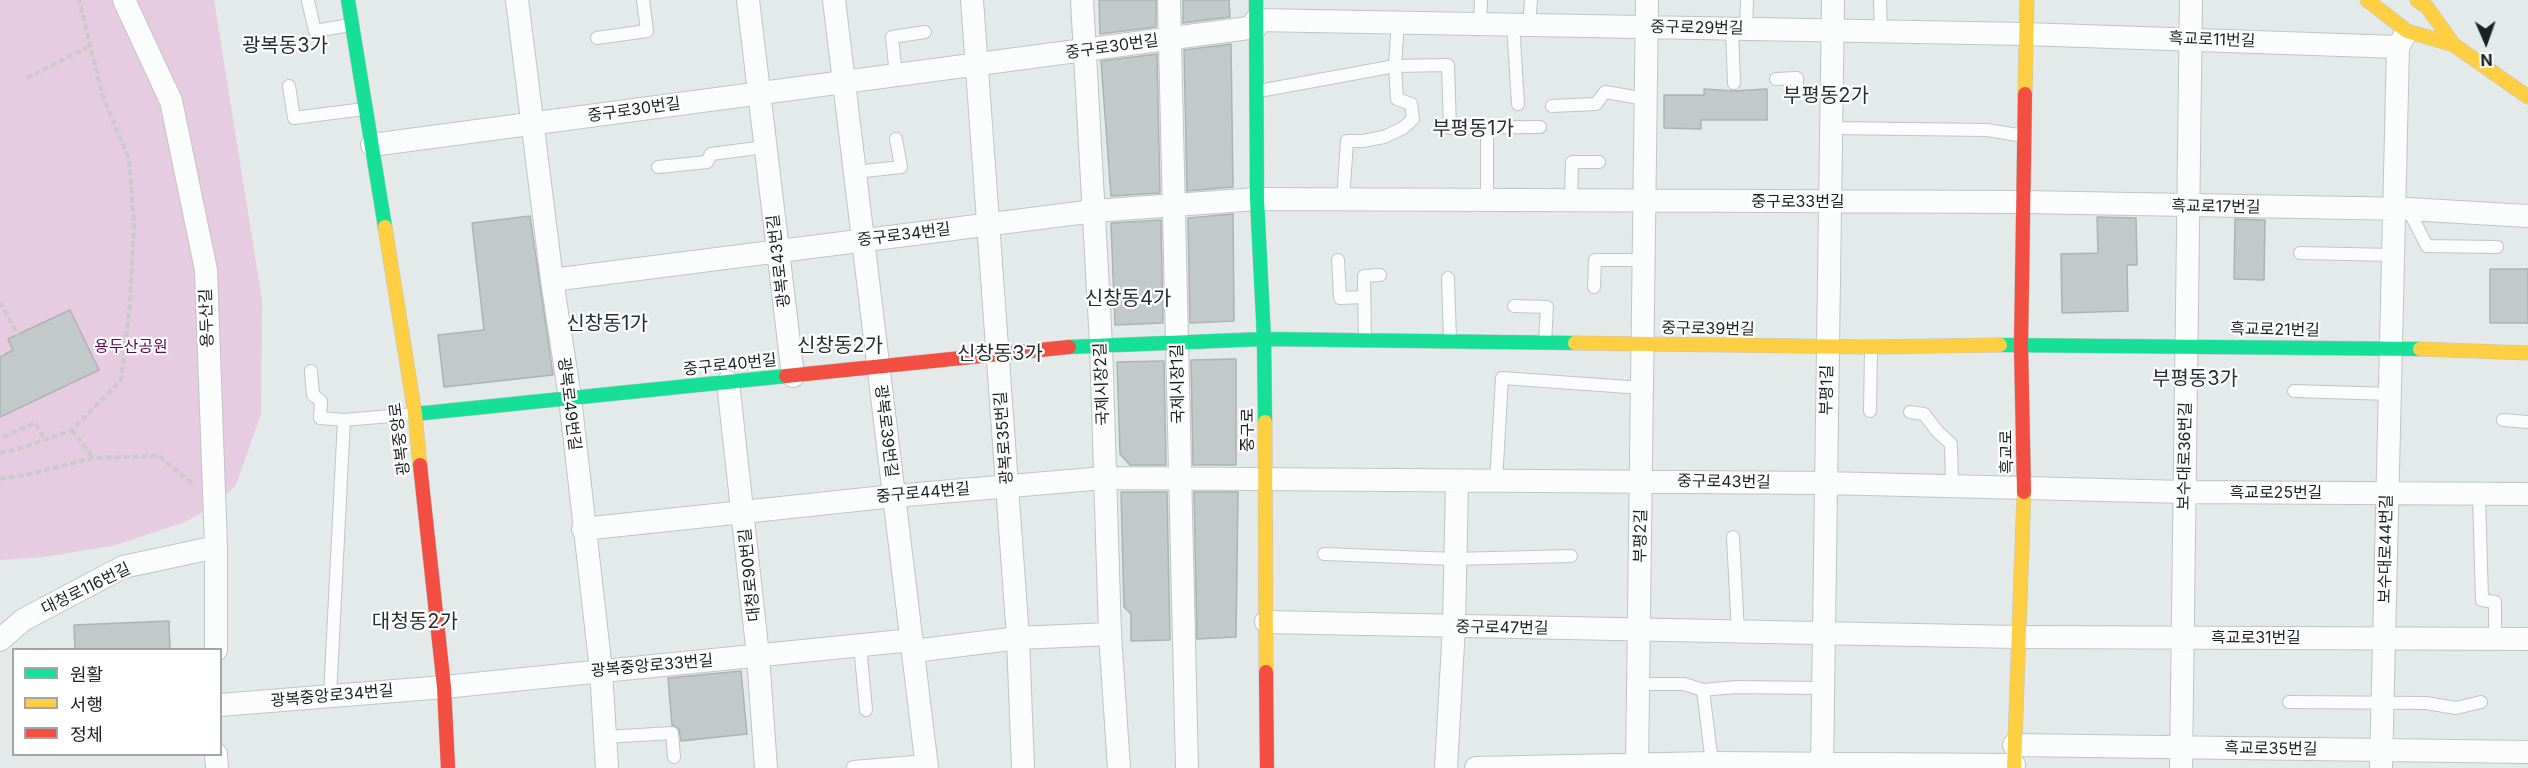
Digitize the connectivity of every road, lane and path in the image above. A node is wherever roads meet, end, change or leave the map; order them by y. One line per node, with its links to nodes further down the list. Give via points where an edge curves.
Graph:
1 (79, 0): 38 (path)
2 (124, 0): 148 (street, 용두산길, via 171,101 206,270)
3 (348, 0): 24 (street, 광복중앙로)
4 (516, 0): 56 (street, 광복로49번길)
5 (643, 0): 33 (lane, via 647,31)
6 (748, 0): 50 (street, 광복로43번길)
7 (834, 0): 45 (street, 광복로39번길)
8 (972, 0): 40 (street, 광복로35번길)
9 (1082, 0): 39 (street, 국제시장2길)
10 (1169, 0): 34 (street, 국제시장1길)
11 (1481, 0): 25 (lane)
12 (1531, 0): 26 (lane)
13 (1647, 0): 27 (street, 부평2길)
14 (1747, 0): 28 (lane)
15 (1833, 0): 29 (street, 부평1길)
16 (1880, 0): 30 (lane)
17 (2027, 0): 32 (street, 흑교로)
18 (2191, 0): 35 (street, 보수대로36번길)
19 (2367, 0): 36 (street)
20 (2417, 0): 37 (street, via 2427,7)
21 (308, 1): 24 (lane, via 315,31)
22 (1256, 16): 23 (street, 중구로29번길); 34 (street, 중구로30번길); 48 (street, 중구로)
23 (1398, 22): 25 (street, 중구로29번길); 41 (lane)
24 (351, 24): 55 (street, 광복중앙로)
25 (1480, 24): 26 (street, 중구로29번길)
26 (1521, 25): 27 (street, 중구로29번길); 53 (lane)
27 (1646, 27): 28 (street, 중구로29번길); 52 (street, 부평2길)
28 (1739, 29): 29 (street, 중구로29번길); 46 (lane)
29 (1832, 30): 30 (street, 중구로29번길); 49 (street, 부평1길)
30 (1881, 31): 32 (street, 중구로29번길)
31 (924, 32): 42 (lane, via 891,38)
32 (2026, 34): 35 (street, 흑교로11번길); 60 (street, 흑교로)
33 (597, 38)
34 (1170, 39): 39 (street, 중구로30번길); 74 (street, 국제시장1길)
35 (2190, 39): 36 (street, 흑교로11번길); 75 (street, 보수대로36번길)
36 (2403, 39): 37 (street); 76 (street, 보수대로44번길)
37 (2454, 45): 51 (street)
38 (90, 46): 43 (path); 123 (path, via 102,94 129,159 133,247 121,380)
39 (1083, 50): 40 (street, 중구로30번길); 77 (street, 국제시장2길)
40 (976, 65): 42 (street, 중구로30번길); 79 (street, 광복로35번길)
41 (1395, 66): 48 (lane); 58 (lane, via 1448,65 1450,128); 69 (lane, via 1397,99 1411,104 1413,119 1384,137 1347,141)
42 (896, 75): 45 (street, 중구로30번길)
43 (27, 78)
44 (1776, 79): 49 (lane, via 1797,78 1797,91)
45 (844, 82): 50 (street, 중구로30번길); 66 (street, 광복로39번길)
46 (1734, 83)
47 (289, 86): 55 (lane, via 294,118)
48 (1256, 91): 67 (street, 중구로)
49 (1831, 92): 59 (street, 부평1길)
50 (759, 94): 56 (street, 중구로30번길); 63 (street, 광복로43번길)
51 (2528, 98)
52 (1646, 99): 54 (lane, via 1605,92 1596,104); 71 (street, 부평2길)
53 (1518, 104)
54 (1552, 105)
55 (365, 109): 62 (street, 광복중앙로)
56 (532, 124): 62 (street, 중구로30번길); 89 (street, 광복로49번길)
57 (1540, 127): 58 (lane)
58 (1487, 128): 68 (lane)
59 (1831, 128): 60 (lane, via 1987,130); 72 (street, 부평1길)
60 (2025, 136): 73 (street, 흑교로)
61 (896, 139): 66 (lane, via 901,167)
62 (372, 145): 119 (street, 광복중앙로)
63 (765, 147): 65 (lane, via 711,154 706,162); 82 (street, 광복로43번길)
64 (1599, 162): 70 (lane, via 1572,162)
65 (658, 167)
66 (855, 172): 80 (street, 광복로39번길)
67 (1257, 199): 69 (street, 중구로33번길); 74 (street, 중구로34번길); 95 (street, 중구로)
68 (1487, 199): 69 (street, 중구로33번길); 70 (street, 중구로33번길)
69 (1343, 200)
70 (1571, 201): 71 (street, 중구로33번길)
71 (1646, 202): 72 (street, 중구로33번길); 86 (street, 부평2길)
72 (1830, 202): 73 (street, 중구로33번길); 104 (street, 부평1길)
73 (2024, 202): 75 (street, 흑교로17번길); 102 (street, 흑교로)
74 (1174, 206): 77 (street, 중구로34번길); 98 (street, 국제시장1길)
75 (2188, 206): 76 (street, 흑교로17번길); 103 (street, 보수대로36번길)
76 (2401, 209): 78 (street, 흑교로17번길); 81 (lane, via 2427,246); 84 (street, 보수대로44번길)
77 (1094, 211): 79 (street, 중구로34번길); 100 (street, 국제시장2길)
78 (2528, 216)
79 (989, 225): 80 (street, 중구로34번길); 108 (street, 광복로35번길)
80 (863, 241): 82 (street, 중구로34번길); 109 (street, 광복로39번길)
81 (2497, 247)
82 (778, 251): 89 (street, 중구로34번길); 111 (street, 광복로43번길)
83 (2300, 253): 84 (lane)
84 (2393, 255): 106 (street, 보수대로44번길)
85 (1338, 260): 91 (lane, via 1340,298)
86 (1644, 260): 90 (lane, via 1595,260); 101 (street, 부평2길)
87 (1380, 275): 91 (lane, via 1364,276)
88 (1448, 278): 97 (lane)
89 (552, 280): 116 (street, 광복로49번길)
90 (1594, 287)
91 (1364, 297): 96 (lane)
92 (0, 302): 94 (path)
93 (1514, 306): 99 (lane, via 1547,307)
94 (18, 335)
95 (1264, 339): 96 (street, 중구로39번길); 98 (street, 중구로40번길); 129 (street, 중구로)
96 (1365, 340): 97 (street, 중구로39번길)
97 (1450, 341): 99 (street, 중구로39번길)
98 (1177, 342): 100 (street, 중구로40번길); 131 (street, 국제시장1길)
99 (1545, 343): 101 (street, 중구로39번길)
100 (1101, 344): 108 (street, 중구로40번길); 130 (street, 국제시장2길)
101 (1642, 344): 104 (street, 중구로39번길); 113 (street, 부평2길)
102 (2021, 345): 103 (street, 흑교로21번길); 105 (street, 중구로39번길); 139 (street, 흑교로)
103 (2186, 346): 106 (street, 흑교로21번길); 140 (street, 보수대로36번길)
104 (1828, 347): 105 (street, 중구로39번길); 136 (street, 부평1길)
105 (1871, 347): 117 (lane)
106 (2391, 348): 107 (street, 흑교로21번길); 115 (street, 보수대로44번길)
107 (2528, 352)
108 (998, 355): 109 (street, 중구로40번길); 137 (street, 광복로35번길)
109 (878, 367): 111 (street, 중구로40번길); 144 (street, 광복로39번길)
110 (312, 371): 120 (lane, via 314,395 321,401 320,418)
111 (793, 376): 112 (street, 중구로40번길)
112 (728, 382): 116 (street, 중구로40번길); 145 (street, 대청로90번길)
113 (1642, 388): 134 (lane, via 1502,378); 135 (street, 부평2길)
114 (2294, 391): 115 (lane)
115 (2390, 394): 141 (street, 보수대로44번길)
116 (570, 398): 119 (street, 중구로40번길); 146 (street, 광복로49번길)
117 (1870, 411)
118 (1910, 412): 138 (lane, via 1924,414 1952,444)
119 (415, 414): 120 (lane); 171 (street, 광복중앙로)
120 (344, 420): 174 (lane)
121 (2502, 420): 122 (lane)
122 (2528, 422)
123 (72, 430): 125 (path); 128 (path)
124 (3, 437): 125 (path, via 35,423)
125 (45, 440): 126 (path)
126 (0, 453)
127 (159, 456): 128 (path)
128 (93, 458): 132 (path)
129 (1265, 477): 131 (street, 중구로44번길); 133 (street, 중구로43번길); 152 (street, 중구로)
130 (1104, 478): 131 (street, 중구로44번길); 137 (street, 중구로44번길); 156 (street, 국제시장2길)
131 (1180, 478): 196 (street, 국제시장1길)
132 (0, 479)
133 (1457, 482): 134 (street, 중구로43번길); 151 (street)
134 (1496, 482): 135 (street, 중구로43번길)
135 (1642, 482): 136 (street, 중구로43번길); 154 (street, 부평2길)
136 (1826, 483): 138 (street, 중구로43번길); 157 (street, 부평1길)
137 (1007, 486): 144 (street, 중구로44번길); 158 (street, 광복로35번길)
138 (1952, 487): 139 (street, 중구로43번길)
139 (2024, 488): 140 (street, 흑교로25번길); 159 (street, 흑교로)
140 (2184, 492): 141 (street, 흑교로25번길); 160 (street, 보수대로36번길)
141 (2388, 493): 142 (street, 흑교로25번길); 161 (street, 보수대로44번길)
142 (2479, 494): 143 (street, 흑교로25번길); 162 (lane, via 2482,600 2495,602)
143 (2528, 494)
144 (894, 496): 145 (street, 중구로44번길); 166 (street, 광복로39번길)
145 (744, 512): 146 (street, 중구로44번길); 168 (street, 대청로90번길)
146 (583, 529): 169 (street, 광복로49번길)
147 (1733, 537): 155 (lane)
148 (216, 547): 164 (street, 대청로116번길, via 123,567 23,620); 167 (street, 용두산길)
149 (1324, 554): 151 (lane)
150 (1571, 556): 151 (lane)
151 (1454, 559): 153 (street)
152 (1266, 622): 153 (street, 중구로47번길); 197 (street, 중구로)
153 (1454, 626): 154 (street, 중구로47번길); 198 (street)
154 (1639, 631): 155 (street, 중구로47번길); 170 (street, 부평2길)
155 (1738, 633): 157 (street, 중구로47번길)
156 (1110, 634): 158 (street, 광복중앙로33번길); 195 (street, 국제시장2길)
157 (1823, 634): 159 (street, 중구로47번길); 172 (street, 부평1길)
158 (1018, 638): 166 (street, 광복중앙로33번길); 194 (street, 광복로35번길)
159 (2017, 638): 160 (street, 흑교로31번길); 184 (street, 흑교로)
160 (2183, 638): 161 (street, 흑교로31번길); 183 (street, 보수대로36번길)
161 (2384, 639): 162 (street, 흑교로31번길); 177 (street, 보수대로44번길)
162 (2495, 639): 163 (street, 흑교로31번길)
163 (2528, 639)
164 (0, 640)
165 (860, 645): 166 (street, 광복중앙로33번길); 168 (street, 광복중앙로33번길); 179 (lane)
166 (913, 646): 187 (street, 광복로39번길)
167 (216, 648)
168 (758, 656): 169 (street, 광복중앙로33번길); 193 (street, 대청로90번길)
169 (601, 670): 171 (street, 광복중앙로33번길); 180 (street, 광복로49번길)
170 (1638, 684): 173 (lane, via 1684,684); 188 (street, 부평2길)
171 (444, 687): 174 (street, 광복중앙로34번길); 191 (street, 광복중앙로)
172 (1822, 688): 173 (lane); 189 (street, 부평1길)
173 (1703, 690): 186 (lane)
174 (330, 696): 178 (street, 광복중앙로34번길)
175 (2289, 702): 177 (lane)
176 (2481, 702): 177 (lane, via 2456,708)
177 (2383, 703): 185 (street, 보수대로44번길)
178 (222, 705)
179 (866, 710)
180 (605, 737): 182 (lane, via 672,734); 192 (street, 광복로49번길)
181 (2528, 752): 185 (street, 흑교로35번길)
182 (674, 757)
183 (2181, 758): 184 (street, 흑교로35번길); 185 (street, 흑교로35번길)
184 (2014, 759): 189 (street, 흑교로35번길)
185 (2381, 759)
186 (1713, 763): 188 (street, 흑교로35번길); 189 (street, 흑교로35번길)
187 (927, 764): 190 (lane, 광복로39번길)
188 (1637, 766): 199 (street, 흑교로35번길)
189 (1822, 766)
190 (853, 767)
191 (448, 768)
192 (607, 768)
193 (766, 768)
194 (1023, 768)
195 (1119, 768)
196 (1187, 768)
197 (1267, 768)
198 (1446, 768)
199 (1476, 768)

